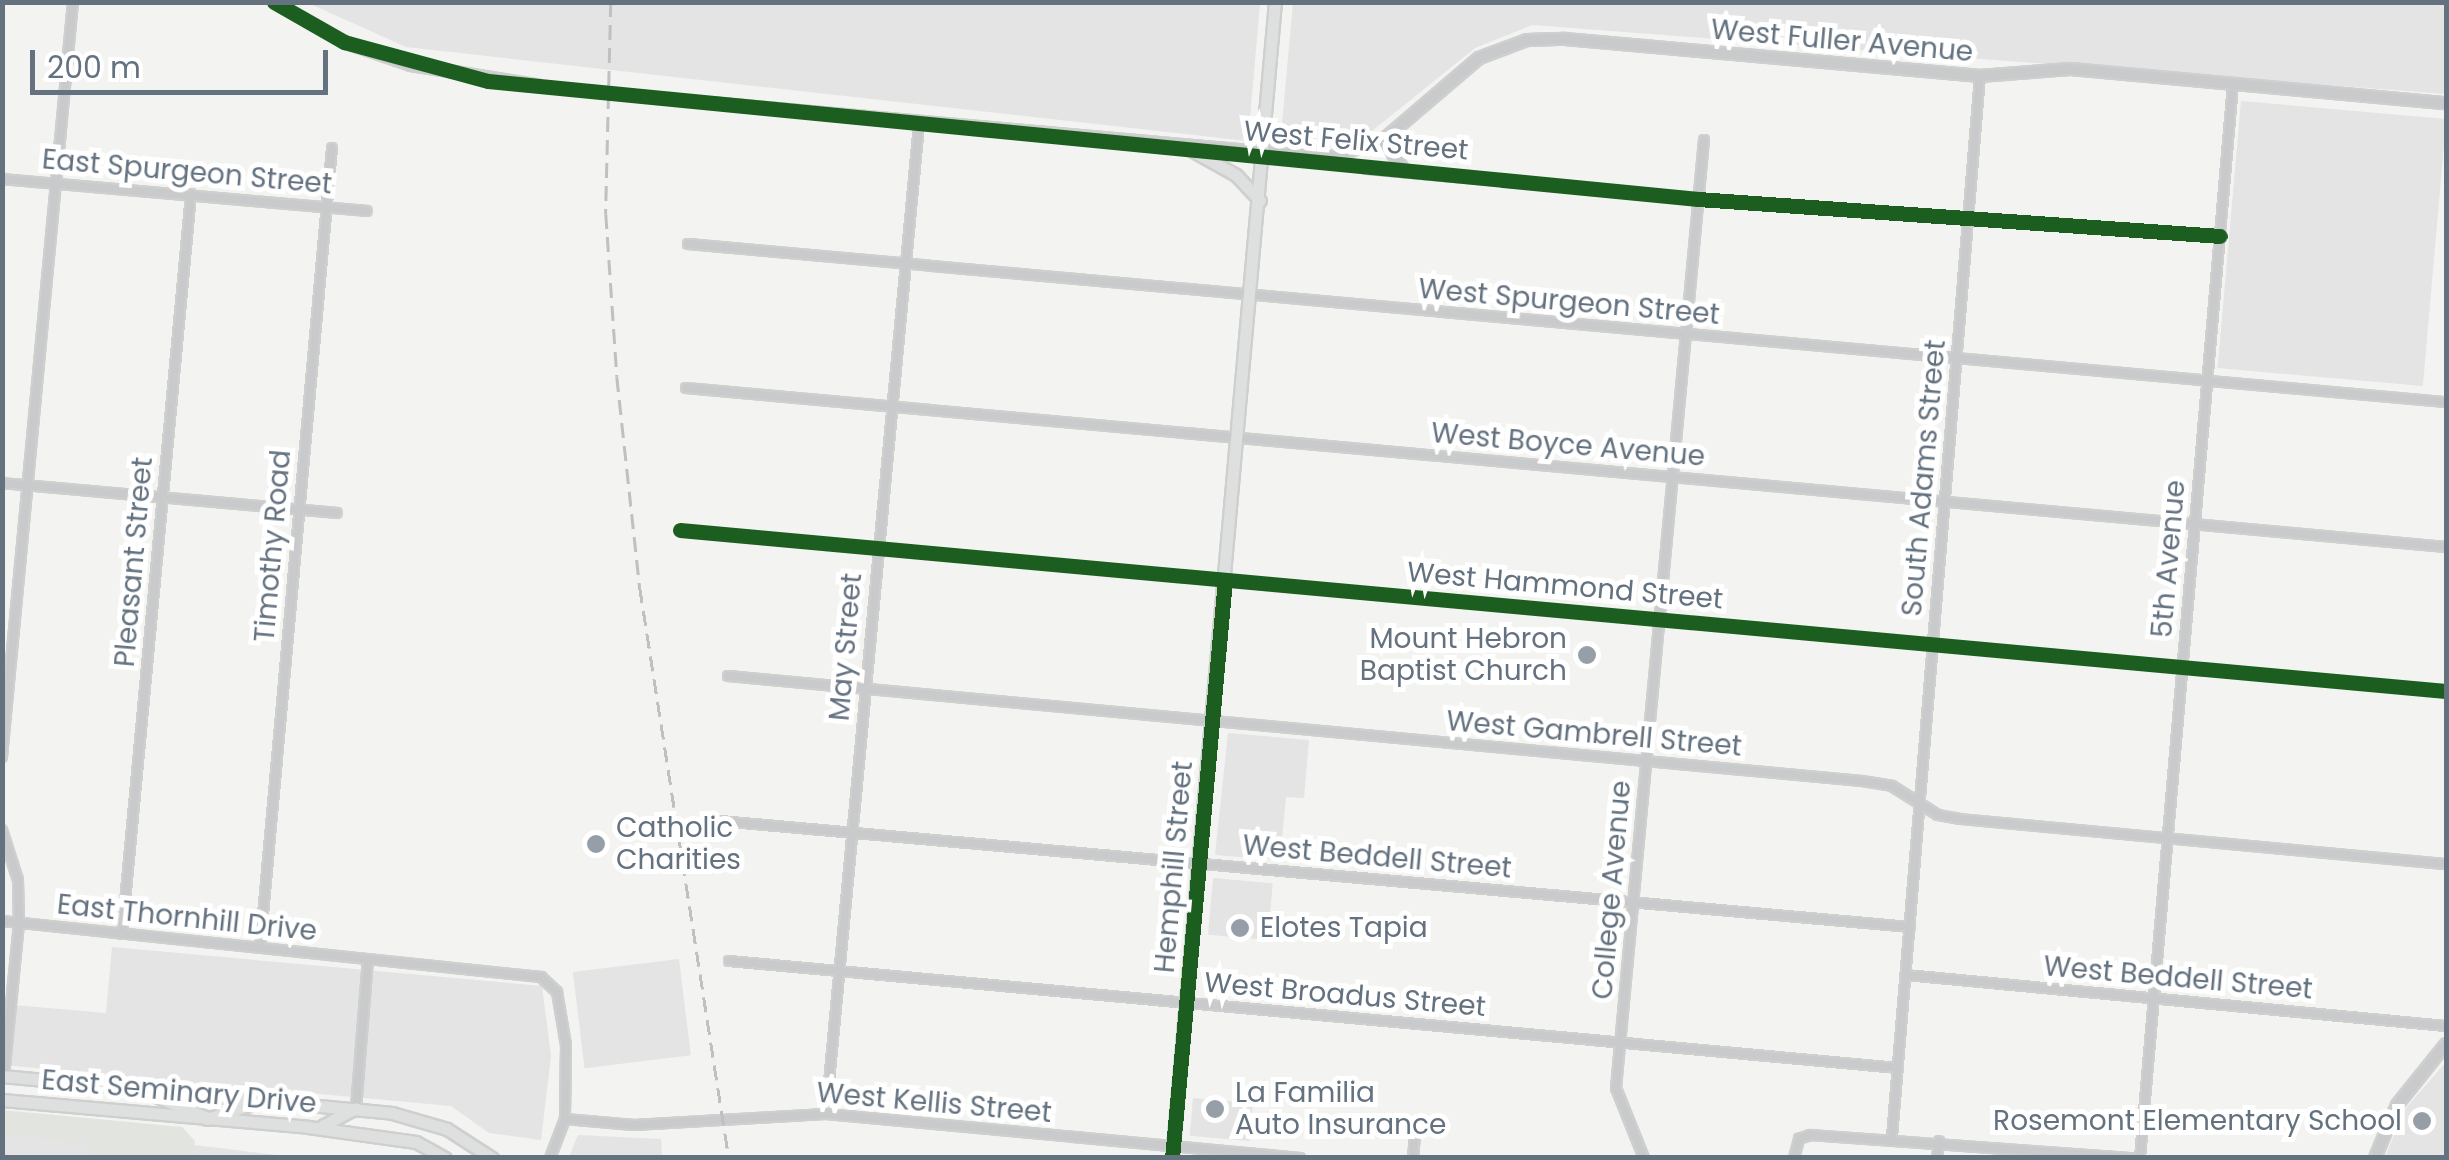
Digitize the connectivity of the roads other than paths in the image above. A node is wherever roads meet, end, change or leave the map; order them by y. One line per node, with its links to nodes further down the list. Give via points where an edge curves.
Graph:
1 (73, 2): 16 (street)
2 (274, 2): 7 (street, West Felix Street, bridge, via 344,42 488,81)
3 (1274, 6): 12 (main road, Hemphill Street)
4 (1980, 76): 5 (street, West Fuller Avenue, via 2070,69); 8 (street, West Fuller Avenue, via 1527,40 1455,74); 22 (street, South Adams Street)
5 (2234, 84): 6 (street, West Fuller Avenue); 23 (street, 5th Avenue)
6 (2446, 104)
7 (919, 124): 11 (street, West Felix Street); 25 (street, May Street)
8 (1383, 140): 13 (street, West Fuller Avenue); 14 (street)
9 (1704, 140): 18 (street, College Avenue)
10 (332, 148): 20 (street, Timothy Road)
11 (1193, 151): 12 (street, West Felix Street); 19 (main road, via 1236,175)
12 (1264, 158): 13 (street, West Felix Street); 19 (main road, Hemphill Street)
13 (1330, 158): 14 (street, West Felix Street)
14 (1403, 169): 18 (street, West Felix Street)
15 (2, 178): 16 (street, East Spurgeon Street)
16 (56, 183): 17 (street, East Spurgeon Street); 36 (street)
17 (191, 194): 20 (street, East Spurgeon Street); 37 (street, Pleasant Street)
18 (1698, 199): 22 (street, West Felix Street); 27 (street, College Avenue)
19 (1260, 201): 26 (main road, Hemphill Street)
20 (327, 206): 21 (street, East Spurgeon Street); 39 (street, Timothy Road)
21 (366, 211)
22 (1969, 214): 23 (street, West Felix Street); 28 (street, South Adams Street)
23 (2220, 236): 29 (street, 5th Avenue)
24 (688, 244): 25 (street, West Spurgeon Street)
25 (905, 264): 26 (street, West Spurgeon Street); 32 (street, May Street)
26 (1251, 296): 27 (street, West Spurgeon Street); 33 (main road, Hemphill Street)
27 (1686, 336): 28 (street, West Spurgeon Street); 34 (street, College Avenue)
28 (1957, 358): 29 (street, West Spurgeon Street); 38 (street, South Adams Street)
29 (2208, 380): 31 (street, West Spurgeon Street); 41 (street, 5th Avenue)
30 (686, 388): 32 (street, West Boyce Avenue)
31 (2446, 402)
32 (890, 406): 33 (street, West Boyce Avenue); 44 (street, May Street)
33 (1238, 438): 34 (street, West Boyce Avenue); 45 (main road, Hemphill Street)
34 (1672, 477): 38 (street, West Boyce Avenue); 46 (street, College Avenue)
35 (2, 483): 36 (street)
36 (28, 485): 37 (street); 53 (street)
37 (163, 497): 39 (street); 66 (street, Pleasant Street)
38 (1945, 502): 41 (street, West Boyce Avenue); 47 (street, South Adams Street)
39 (299, 509): 40 (street); 67 (street, Timothy Road)
40 (337, 513)
41 (2195, 524): 43 (street, West Boyce Avenue); 48 (street, 5th Avenue)
42 (680, 530): 44 (street, West Hammond Street)
43 (2446, 547)
44 (877, 548): 45 (street, West Hammond Street); 50 (street, May Street)
45 (1225, 580): 46 (street, West Hammond Street); 52 (main road, Hemphill Street)
46 (1660, 620): 47 (street, West Hammond Street); 54 (street, College Avenue)
47 (1933, 645): 48 (street, West Hammond Street); 55 (street, South Adams Street)
48 (2182, 667): 51 (street, West Hammond Street); 59 (street, 5th Avenue)
49 (728, 676): 50 (street, West Gambrell Street)
50 (865, 688): 52 (street, West Gambrell Street); 58 (street, May Street)
51 (2446, 692)
52 (1212, 721): 54 (street, West Gambrell Street); 60 (main road, Hemphill Street)
53 (2, 758)
54 (1646, 762): 55 (street, West Gambrell Street, via 1892,786); 62 (street, College Avenue)
55 (1920, 804): 59 (street, West Gambrell Street, via 1960,819); 65 (street, South Adams Street)
56 (720, 821): 58 (street, West Beddell Street)
57 (2, 830): 64 (street, via 18,880)
58 (852, 833): 60 (street, West Beddell Street); 70 (street, May Street)
59 (2168, 838): 61 (street, West Gambrell Street); 72 (street, 5th Avenue)
60 (1199, 864): 62 (street, West Beddell Street); 73 (main road, Hemphill Street)
61 (2446, 864)
62 (1633, 902): 65 (street, West Beddell Street); 75 (street, College Avenue)
63 (2, 921): 64 (street, East Thornhill Drive)
64 (19, 923): 66 (street, East Thornhill Drive); 78 (street)
65 (1910, 926): 71 (street, South Adams Street)
66 (122, 934): 67 (street, East Thornhill Drive)
67 (260, 948): 68 (street, East Thornhill Drive)
68 (368, 959): 82 (street); 85 (street, East Thornhill Drive, via 541,977 557,992 563,1017)
69 (729, 961): 70 (street, West Broadus Street)
70 (839, 971): 73 (street, West Broadus Street); 83 (street, May Street)
71 (1906, 975): 72 (street, West Beddell Street); 77 (street, South Adams Street)
72 (2154, 998): 74 (street, West Beddell Street); 100 (street, 5th Avenue)
73 (1186, 1003): 75 (street, West Broadus Street); 90 (main road, Hemphill Street)
74 (2446, 1026)
75 (1620, 1042): 77 (street, West Broadus Street); 97 (street, College Avenue, via 1617,1106 1638,1129)
76 (2446, 1044): 101 (street, via 2397,1106)
77 (1898, 1068): 88 (street, South Adams Street)
78 (3, 1076): 79 (main road, East Seminary Drive)
79 (128, 1088): 81 (main road, East Seminary Drive); 84 (main road, via 194,1107)
80 (2, 1100): 84 (main road, East Seminary Drive)
81 (272, 1102): 82 (main road, East Seminary Drive); 84 (main road, via 219,1108)
82 (356, 1108): 86 (main road, via 342,1122); 93 (main road, East Seminary Drive, via 432,1123)
83 (826, 1114): 85 (street, West Kellis Street, via 634,1126); 90 (street, West Kellis Street)
84 (207, 1119): 86 (main road, East Seminary Drive)
85 (565, 1119): 94 (street)
86 (308, 1127): 92 (main road, East Seminary Drive, via 416,1142)
87 (1415, 1134): 96 (street)
88 (1892, 1136): 89 (street); 98 (street, via 1870,1142 1804,1135)
89 (1939, 1141): 91 (street); 99 (street)
90 (1172, 1152): 95 (street, West Kellis Street)
91 (2080, 1155): 100 (street)
92 (445, 1158)
93 (492, 1158)
94 (550, 1158)
95 (1300, 1158)
96 (1413, 1158)
97 (1644, 1158)
98 (1794, 1158)
99 (1937, 1158)
100 (2137, 1158)
101 (2375, 1158)

